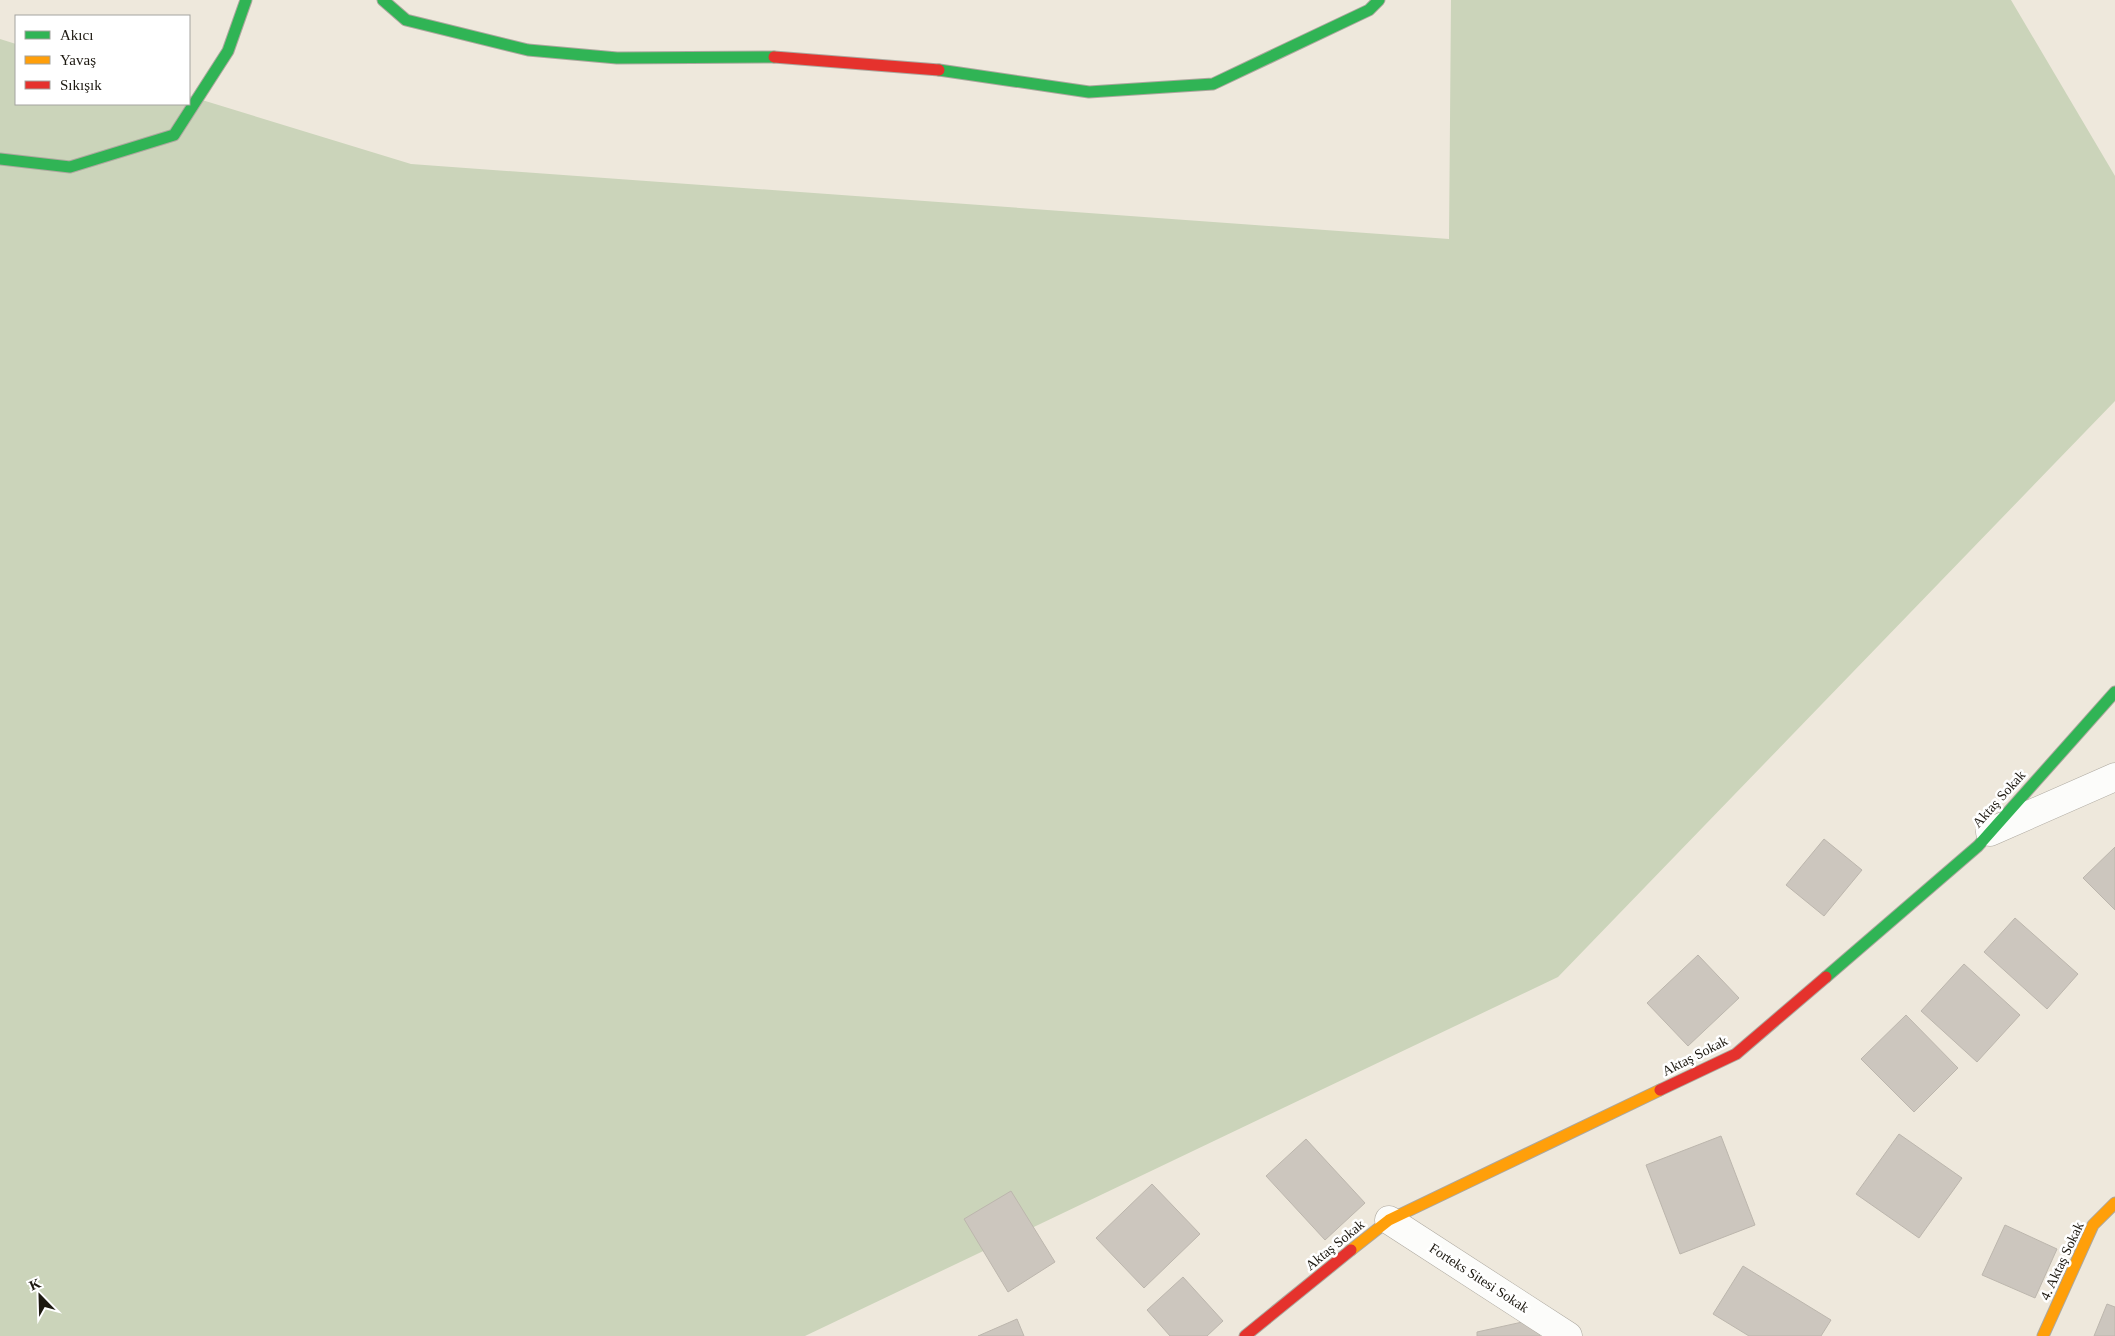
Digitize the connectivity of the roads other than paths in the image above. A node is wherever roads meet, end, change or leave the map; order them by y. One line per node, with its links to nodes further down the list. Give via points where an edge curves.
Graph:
1 (246, 0): 4 (street, via 228,51 174,135 70,167)
2 (383, 0): 3 (street, via 406,20 528,50 618,58 763,56 958,71 1089,92 1213,84 1369,10)
3 (1379, 0)
4 (0, 159)
5 (2115, 692): 7 (street, Aktaş Sokak)
6 (2115, 777): 7 (street)
7 (1990, 832): 9 (street, Aktaş Sokak, via 1978,846 1736,1054)
8 (2115, 1203): 12 (street, 4. Aktaş Sokak, via 2093,1225)
9 (1389, 1220): 10 (street, Aktaş Sokak); 11 (street, Forteks Sitesi Sokak)
10 (1245, 1336)
11 (1568, 1336)
12 (2043, 1336)

